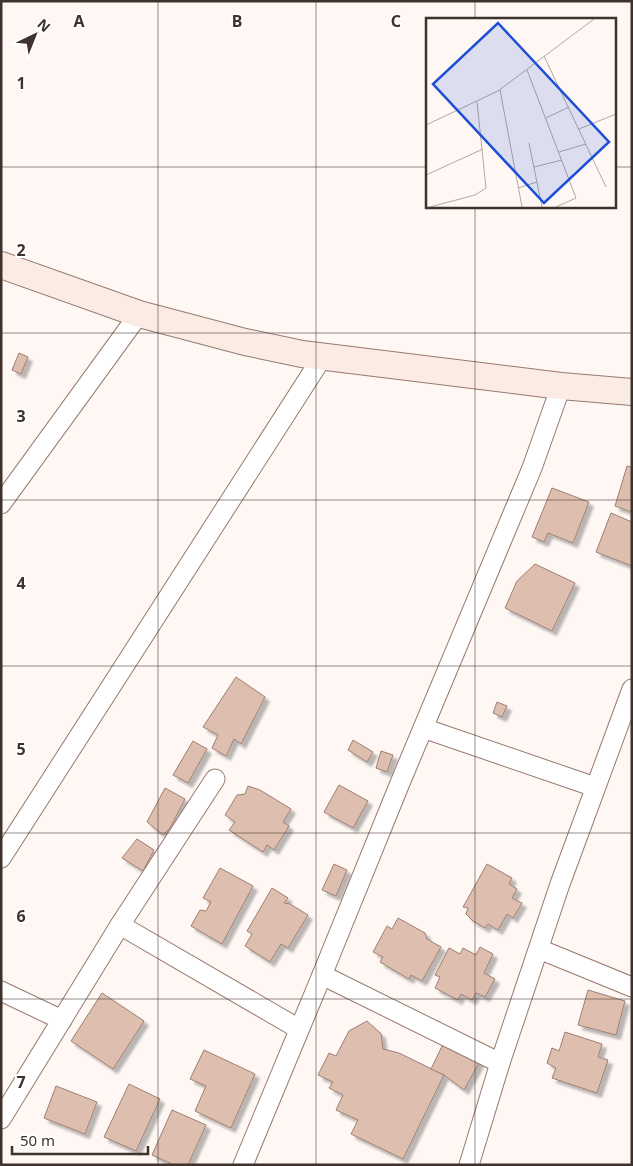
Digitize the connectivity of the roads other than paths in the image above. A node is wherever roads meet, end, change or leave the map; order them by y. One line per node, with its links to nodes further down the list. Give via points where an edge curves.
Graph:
1 (1, 265): 2 (main road)
2 (139, 314): 3 (main road, via 245,342); 6 (street)
3 (322, 356): 4 (main road); 11 (street)
4 (560, 386): 5 (main road); 8 (street, via 532,468)
5 (632, 392)
6 (1, 504)
7 (632, 689): 10 (street)
8 (423, 728): 10 (street); 14 (street)
9 (215, 779): 12 (street)
10 (595, 787): 13 (street)
11 (1, 858)
12 (120, 925): 17 (street); 18 (street)
13 (539, 949): 15 (street); 19 (street)
14 (322, 975): 18 (street); 19 (street)
15 (632, 987)
16 (1, 991): 17 (street)
17 (62, 1020): 20 (street)
18 (299, 1029): 21 (street)
19 (500, 1063): 22 (street)
20 (1, 1119)
21 (243, 1165)
22 (469, 1165)

